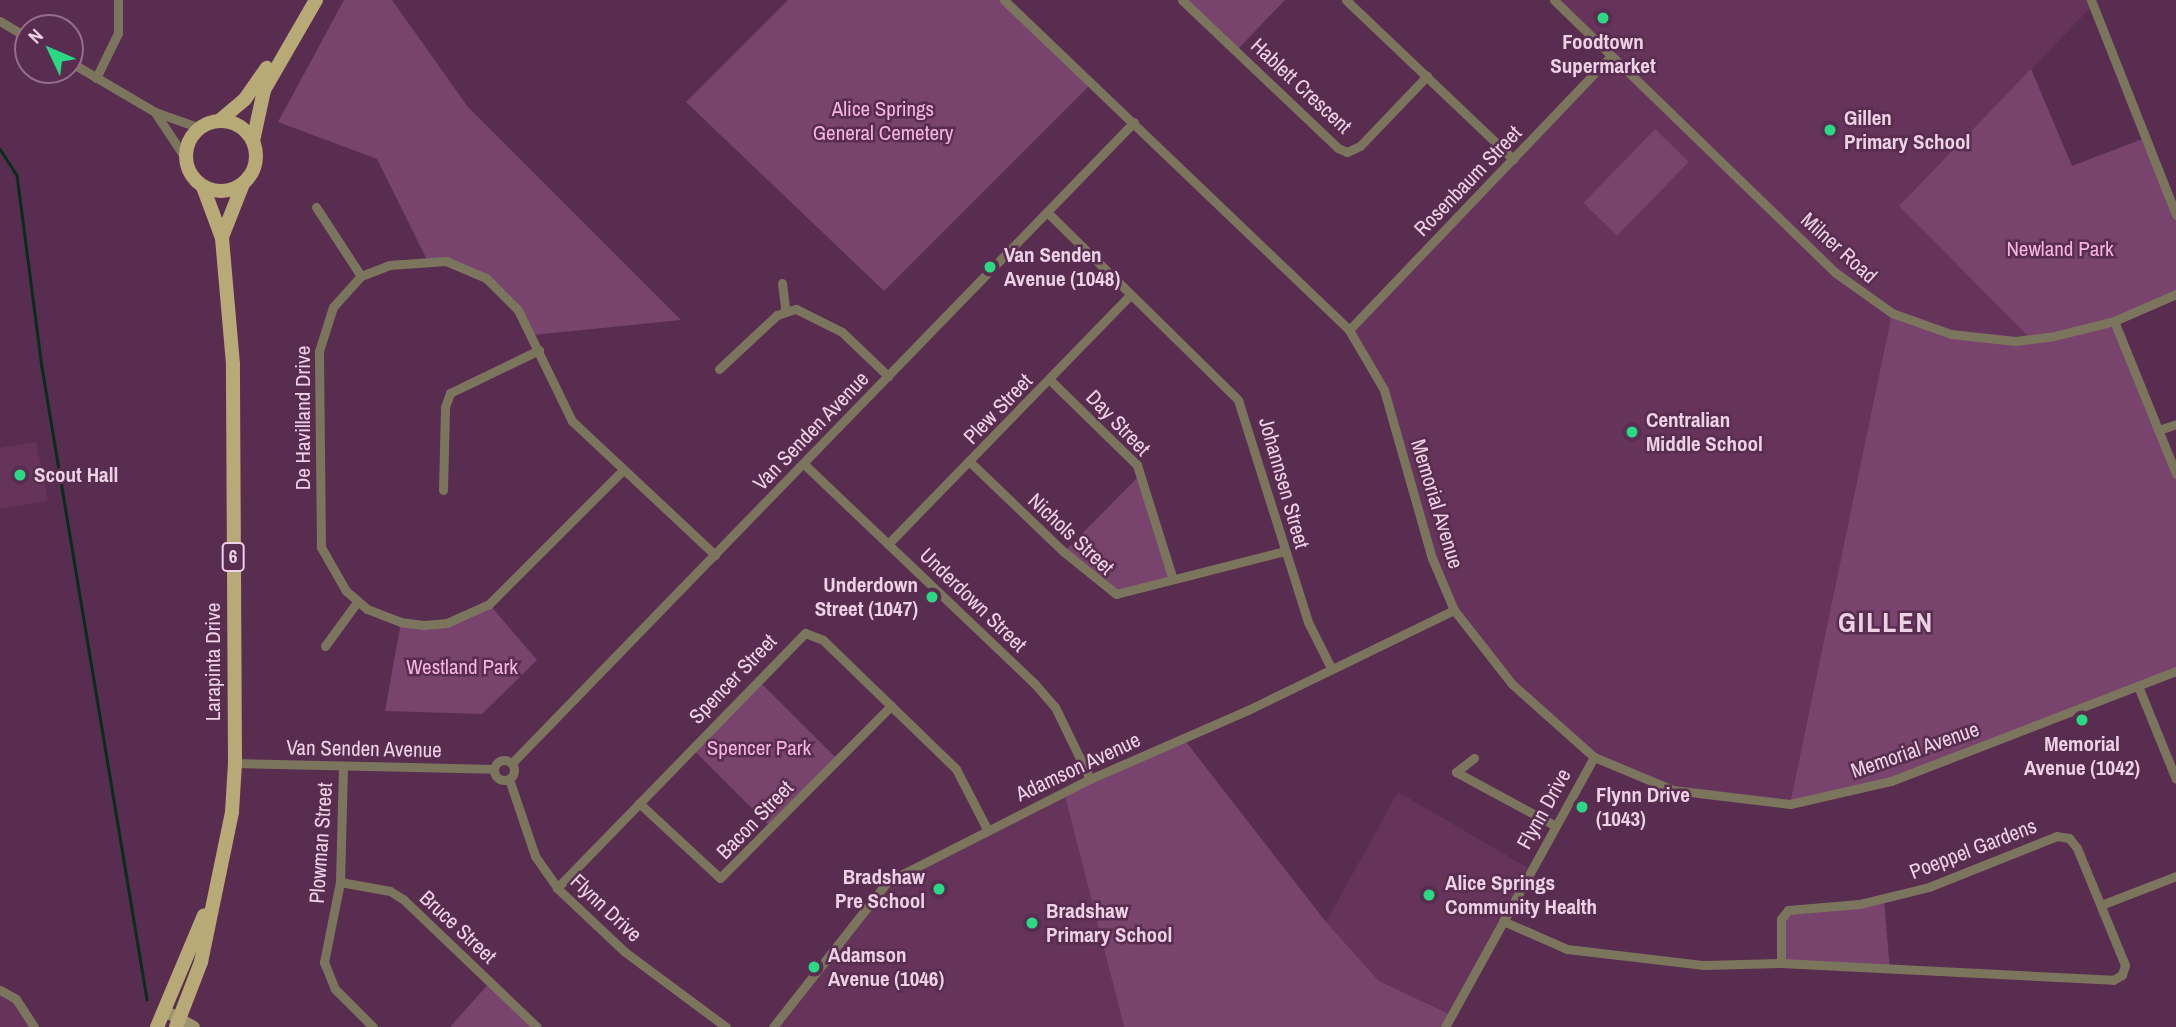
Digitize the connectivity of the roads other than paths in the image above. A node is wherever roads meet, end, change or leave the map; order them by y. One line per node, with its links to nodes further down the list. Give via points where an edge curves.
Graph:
1 (118, 0): 11 (street, via 118,33)
2 (314, 0): 13 (main road, 6, via 251,91); 16 (main road, 6, via 264,90)
3 (1004, 0): 14 (street, Memorial Avenue)
4 (1182, 0): 10 (street, Hablett Crescent, via 1347,152 1360,146)
5 (1346, 0): 10 (street)
6 (1554, 0): 8 (street, Milner Road)
7 (2091, 0): 23 (street)
8 (1611, 56): 18 (street, Rosenbaum Street); 30 (street, Milner Road, via 1836,272 1892,313 1987,341 2050,337)
9 (84, 71): 11 (street)
10 (1427, 76): 18 (street)
11 (96, 78): 12 (street)
12 (155, 112): 15 (street); 17 (street)
13 (219, 121): 15 (main road, 6); 16 (main road, via 239,126)
14 (1134, 122): 22 (street, Van Senden Avenue); 31 (street, Memorial Avenue)
15 (200, 128): 17 (main road, via 191,139)
16 (253, 141): 19 (main road, 6, via 255,168)
17 (186, 159): 20 (main road, 6, via 190,172)
18 (1513, 159): 31 (street, Rosenbaum Street)
19 (243, 184): 20 (main road, via 223,191); 24 (main road, Larapinta Drive / 6)
20 (204, 187): 24 (main road, Larapinta Drive / 6)
21 (316, 207): 25 (street)
22 (1048, 213): 28 (street, Johannsen Street); 34 (street, Van Senden Avenue)
23 (2176, 215)
24 (222, 238): 56 (main road, Larapinta Drive / 6, via 233,364)
25 (361, 276): 32 (street, via 427,260 467,267 503,290); 47 (street, De Havilland Drive, via 333,307 319,351 321,547 328,565)
26 (782, 282): 29 (street)
27 (2176, 294): 30 (street, Milner Road)
28 (1129, 296): 35 (street, Plew Street); 44 (street, Johannsen Street, via 1245,411)
29 (785, 309): 33 (street); 34 (street, via 815,315 842,332)
30 (2114, 321): 37 (street)
31 (1349, 330): 48 (street, Memorial Avenue, via 1384,390 1432,558)
32 (538, 350): 40 (street, via 572,421); 42 (street, via 450,393 445,407)
33 (719, 369)
34 (888, 376): 39 (street, Van Senden Avenue)
35 (1051, 380): 38 (street, Plew Street); 46 (street, Day Street, via 1137,465)
36 (2176, 424): 37 (street)
37 (2159, 430): 41 (street)
38 (970, 462): 43 (street, Plew Street); 46 (street, Nichols Street, via 1108,592 1116,594)
39 (805, 465): 43 (street, Underdown Street); 45 (street, Van Senden Avenue)
40 (623, 470): 45 (street); 47 (street, De Havilland Drive, via 513,583 489,604 461,618 425,625 401,622)
41 (2176, 474)
42 (443, 490)
43 (889, 542): 61 (street, Underdown Street, via 1055,707)
44 (1285, 551): 46 (street, Nichols Street); 50 (street, Johannsen Street, via 1308,622)
45 (715, 555): 57 (street, Van Senden Avenue)
46 (1172, 577)
47 (357, 603): 49 (street)
48 (1454, 610): 50 (street, Adamson Avenue); 54 (street, Memorial Avenue, via 1512,684)
49 (325, 646)
50 (1331, 668): 61 (street, Adamson Avenue)
51 (2176, 671): 52 (street, Memorial Avenue)
52 (2138, 686): 54 (street, Memorial Avenue, via 1891,781 1790,804 1673,790); 62 (street)
53 (891, 706): 63 (street, Spencer Street, via 823,640 805,633); 63 (street, Bacon Street, via 720,878); 65 (street, Spencer Street, via 956,769)
54 (1594, 757): 64 (street, Flynn Drive)
55 (1474, 758): 64 (street, via 1456,772)
56 (235, 763): 58 (street, Van Senden Avenue); 66 (main road, Larapinta Drive / 6, via 232,812)
57 (512, 763): 59 (street, via 500,760); 60 (street, via 514,773)
58 (343, 767): 59 (street, Van Senden Avenue); 68 (street, Plowman Street)
59 (494, 769): 60 (street, via 499,779)
60 (509, 779): 69 (street, Flynn Drive, via 535,856)
61 (1090, 779): 65 (street, Adamson Avenue)
62 (2176, 779)
63 (639, 803): 69 (street, Spencer Street)
64 (1554, 825): 71 (street, Flynn Drive)
65 (987, 829): 83 (street, Adamson Avenue, via 887,882)
66 (220, 875): 74 (main road, Larapinta Drive / 6); 75 (main road, Larapinta Drive / 6, via 201,962)
67 (2176, 876): 70 (street)
68 (340, 882): 80 (street, Plowman Street, via 324,962 326,974); 81 (street, Bruce Street, via 378,888 403,899)
69 (557, 888): 82 (street, Flynn Drive, via 625,951)
70 (2101, 905): 72 (street, Poeppel Gardens, via 2125,965 2122,975 2113,980); 72 (street, Poeppel Gardens, via 2073,842 2057,836 1929,887 1859,904 1788,911 1780,919)
71 (1503, 922): 72 (street, Poeppel Gardens, via 1567,949 1623,958 1704,965); 76 (street, Flynn Drive)
72 (1781, 963)
73 (0, 990): 77 (street, via 16,999)
74 (165, 1011): 75 (street); 78 (main road, Larapinta Drive / 6)
75 (178, 1023): 79 (street)
76 (1447, 1026)
77 (34, 1027)
78 (157, 1027)
79 (194, 1027)
80 (373, 1027)
81 (537, 1027)
82 (726, 1027)
83 (773, 1027)

